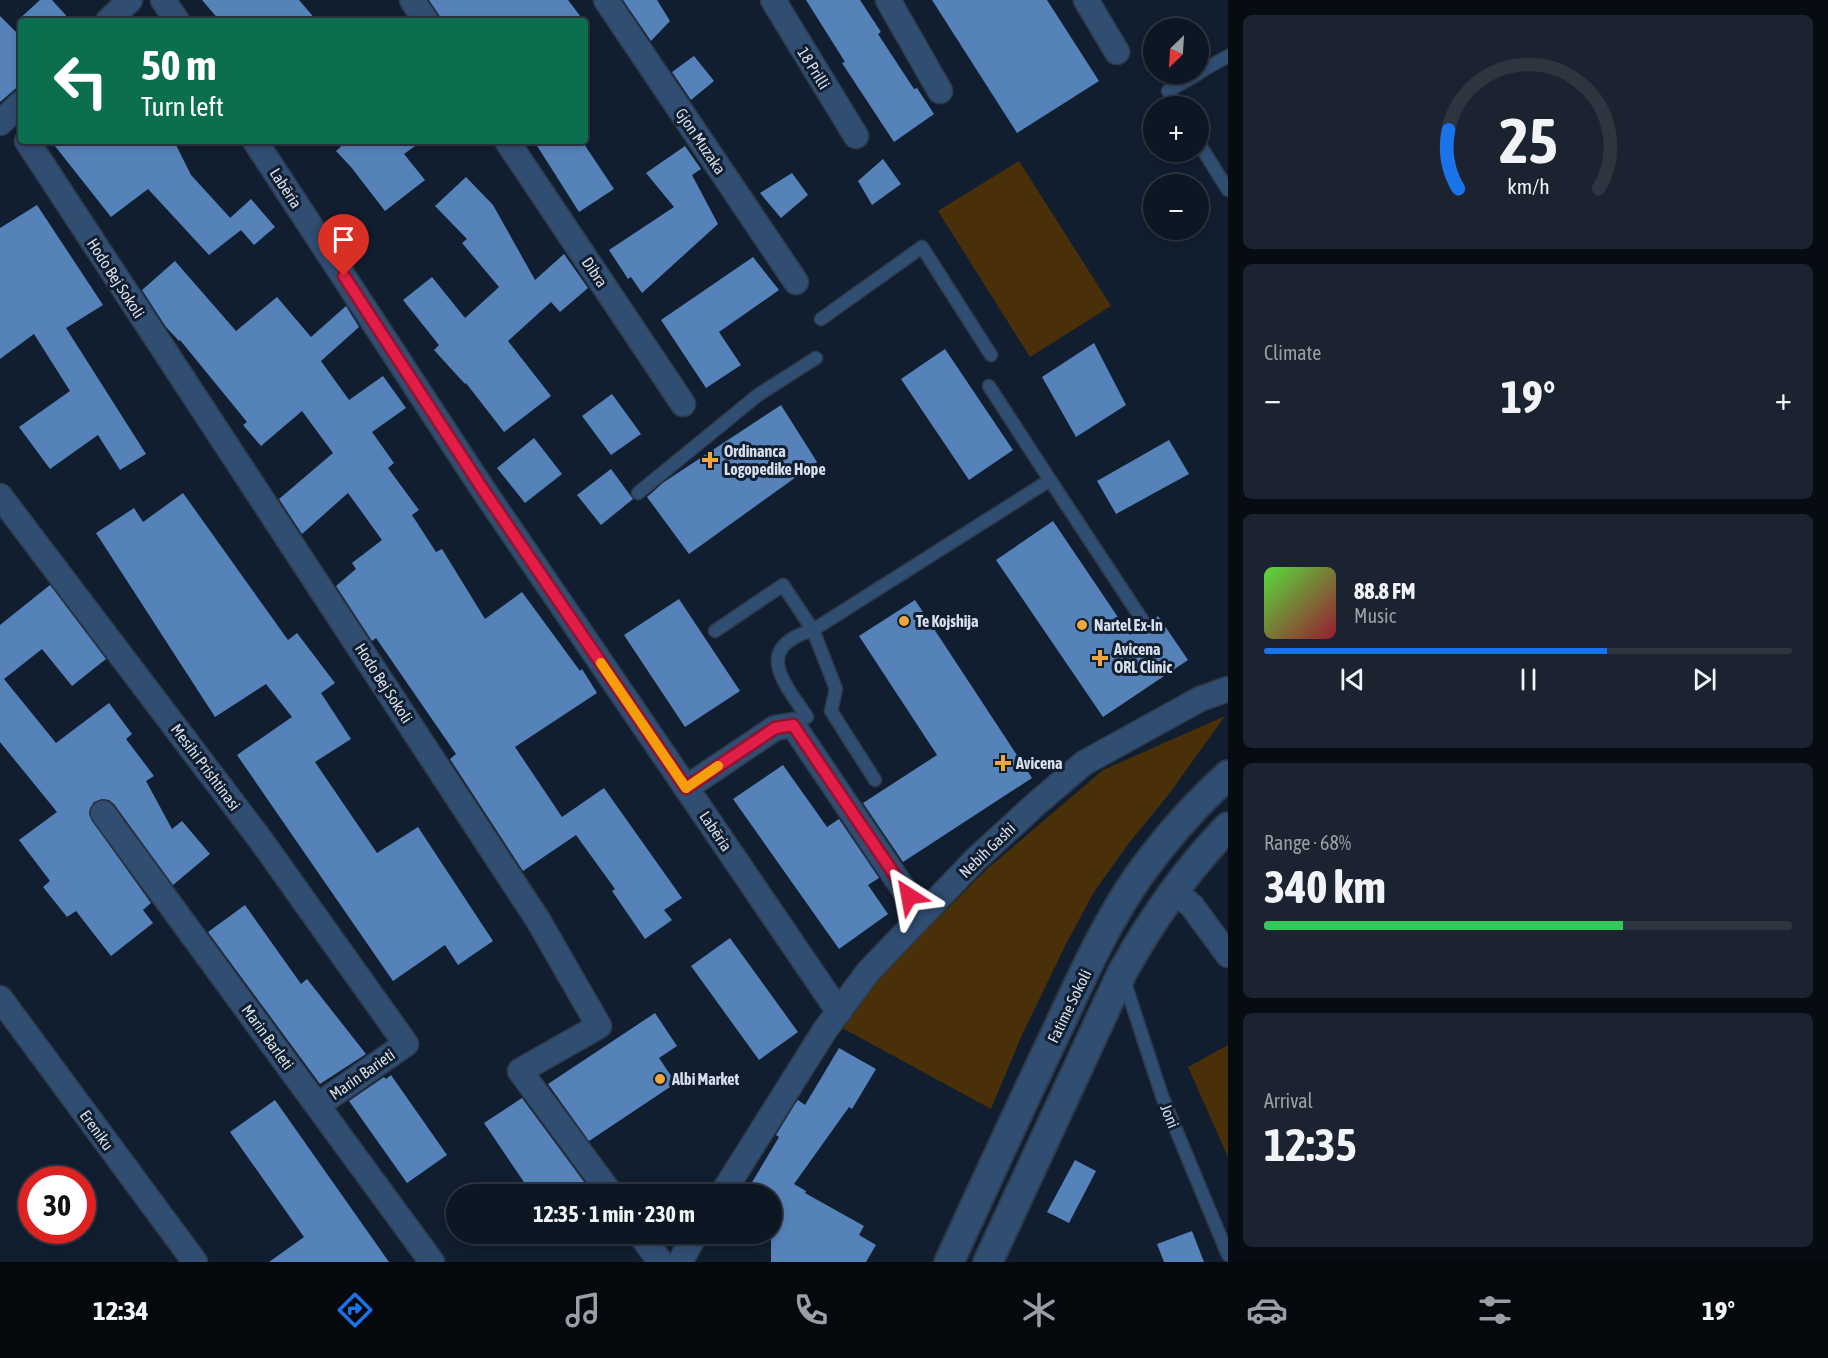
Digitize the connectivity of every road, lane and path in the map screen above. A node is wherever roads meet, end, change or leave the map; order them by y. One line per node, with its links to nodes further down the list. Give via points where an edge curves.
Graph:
1 (130, 0): 8 (street)
2 (163, 0): 9 (street)
3 (412, 0): 10 (street)
4 (606, 0): 23 (street, Gjon Muzaka)
5 (772, 0): 17 (street, 18 Prilli)
6 (888, 0): 15 (street)
7 (1086, 0): 11 (street)
8 (111, 18)
9 (175, 18)
10 (424, 18)
11 (1117, 52)
12 (1228, 56): 13 (lane)
13 (1209, 67)
14 (1180, 84): 16 (lane, via 1168,91)
15 (940, 91)
16 (1171, 96)
17 (856, 136)
18 (29, 144): 51 (street, Hodo Bej Sokoli, via 532,910 599,1026 520,1071)
19 (257, 144): 39 (street, Labëria, via 482,488)
20 (509, 144): 28 (street, Dibra)
21 (1209, 160): 22 (lane)
22 (1228, 190)
23 (796, 282)
24 (821, 319): 25 (lane, via 922,247)
25 (991, 355)
26 (816, 358): 30 (lane, via 758,395)
27 (989, 386): 29 (lane)
28 (683, 404)
29 (1050, 480): 32 (lane); 33 (lane)
30 (638, 493)
31 (0, 496): 49 (street, Mesihi Prishtinasi, via 260,839)
32 (1143, 621)
33 (813, 630): 34 (lane, via 783,585); 36 (lane, via 789,641 777,658 781,677); 38 (lane, via 836,689 831,711)
34 (716, 631)
35 (1228, 688): 44 (street, Nebih Gashi, via 1200,699 1084,763)
36 (807, 717)
37 (1228, 775): 40 (street, Fatime Sokoli)
38 (875, 780)
39 (686, 788): 44 (street, via 775,728 793,725); 48 (street, Labëria)
40 (1195, 809): 42 (street); 59 (street, Fatime Sokoli, via 1140,874 1113,920)
41 (103, 813): 50 (street, Marin Barleti)
42 (1225, 830): 43 (street, Fatime Sokoli)
43 (1173, 890): 45 (street, via 1192,906); 46 (street, Fatime Sokoli)
44 (921, 915): 48 (street, Nebih Gashi, via 868,972)
45 (1228, 955)
46 (1122, 974): 55 (lane, Joni, via 1162,1096); 60 (street, Fatime Sokoli)
47 (0, 998): 56 (street, Ereniku)
48 (839, 1012): 52 (street, Nebih Gashi)
49 (406, 1044): 50 (street, Marin Barieti)
50 (318, 1105): 57 (street, Marin Barleti)
51 (604, 1184)
52 (728, 1184)
53 (649, 1244): 58 (street)
54 (685, 1244): 58 (street)
55 (1228, 1255)
56 (195, 1262)
57 (432, 1262)
58 (666, 1262)
59 (949, 1262)
60 (988, 1262)

